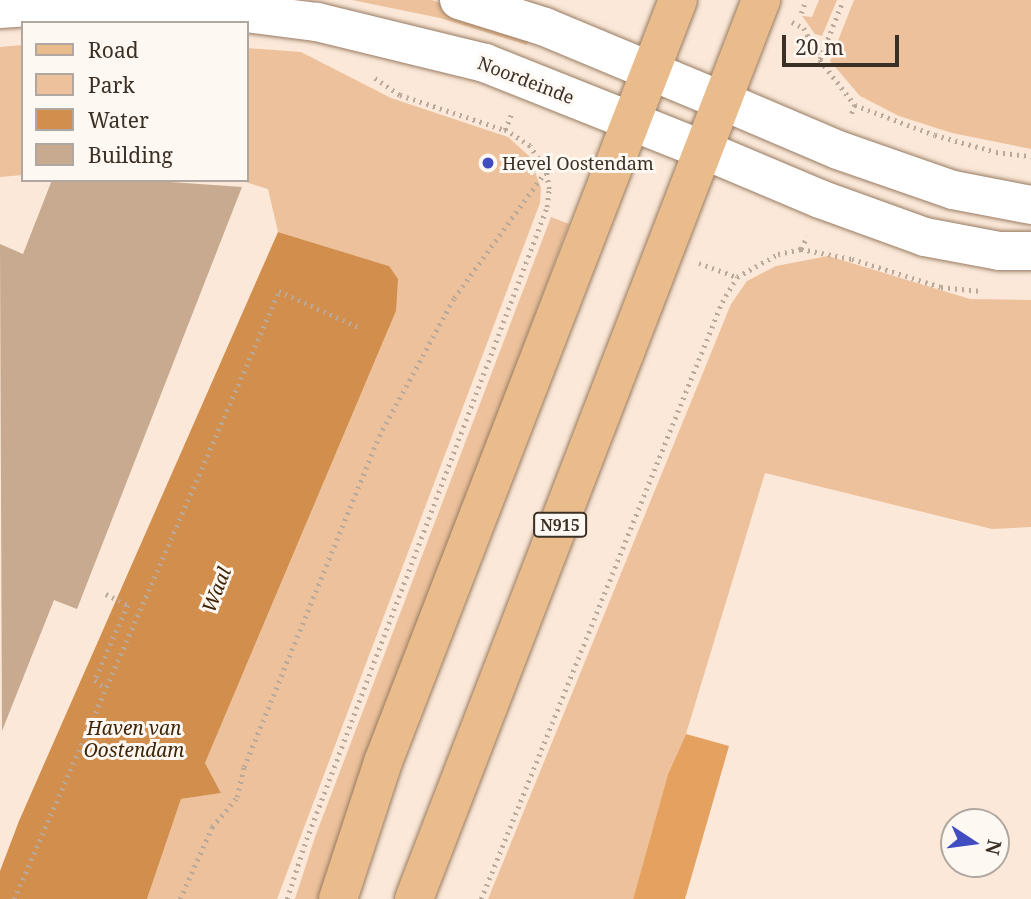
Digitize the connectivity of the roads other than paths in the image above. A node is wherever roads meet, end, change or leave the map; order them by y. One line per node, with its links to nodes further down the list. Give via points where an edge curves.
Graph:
1 (459, 0): 5 (main road, via 545,27)
2 (678, 0): 5 (main road)
3 (759, 6): 6 (main road, N915)
4 (0, 9): 7 (main road, Noordeinde, via 104,2 317,22 485,63)
5 (651, 71): 6 (main road); 7 (main road)
6 (723, 101): 8 (main road, N915); 9 (main road, via 838,150 953,190)
7 (631, 121): 8 (main road, Noordeinde); 11 (main road, via 383,762)
8 (704, 150): 10 (main road, Noordeinde, via 925,237 999,251); 12 (main road, N915)
9 (1031, 205)
10 (1031, 251)
11 (338, 899)
12 (414, 899)

